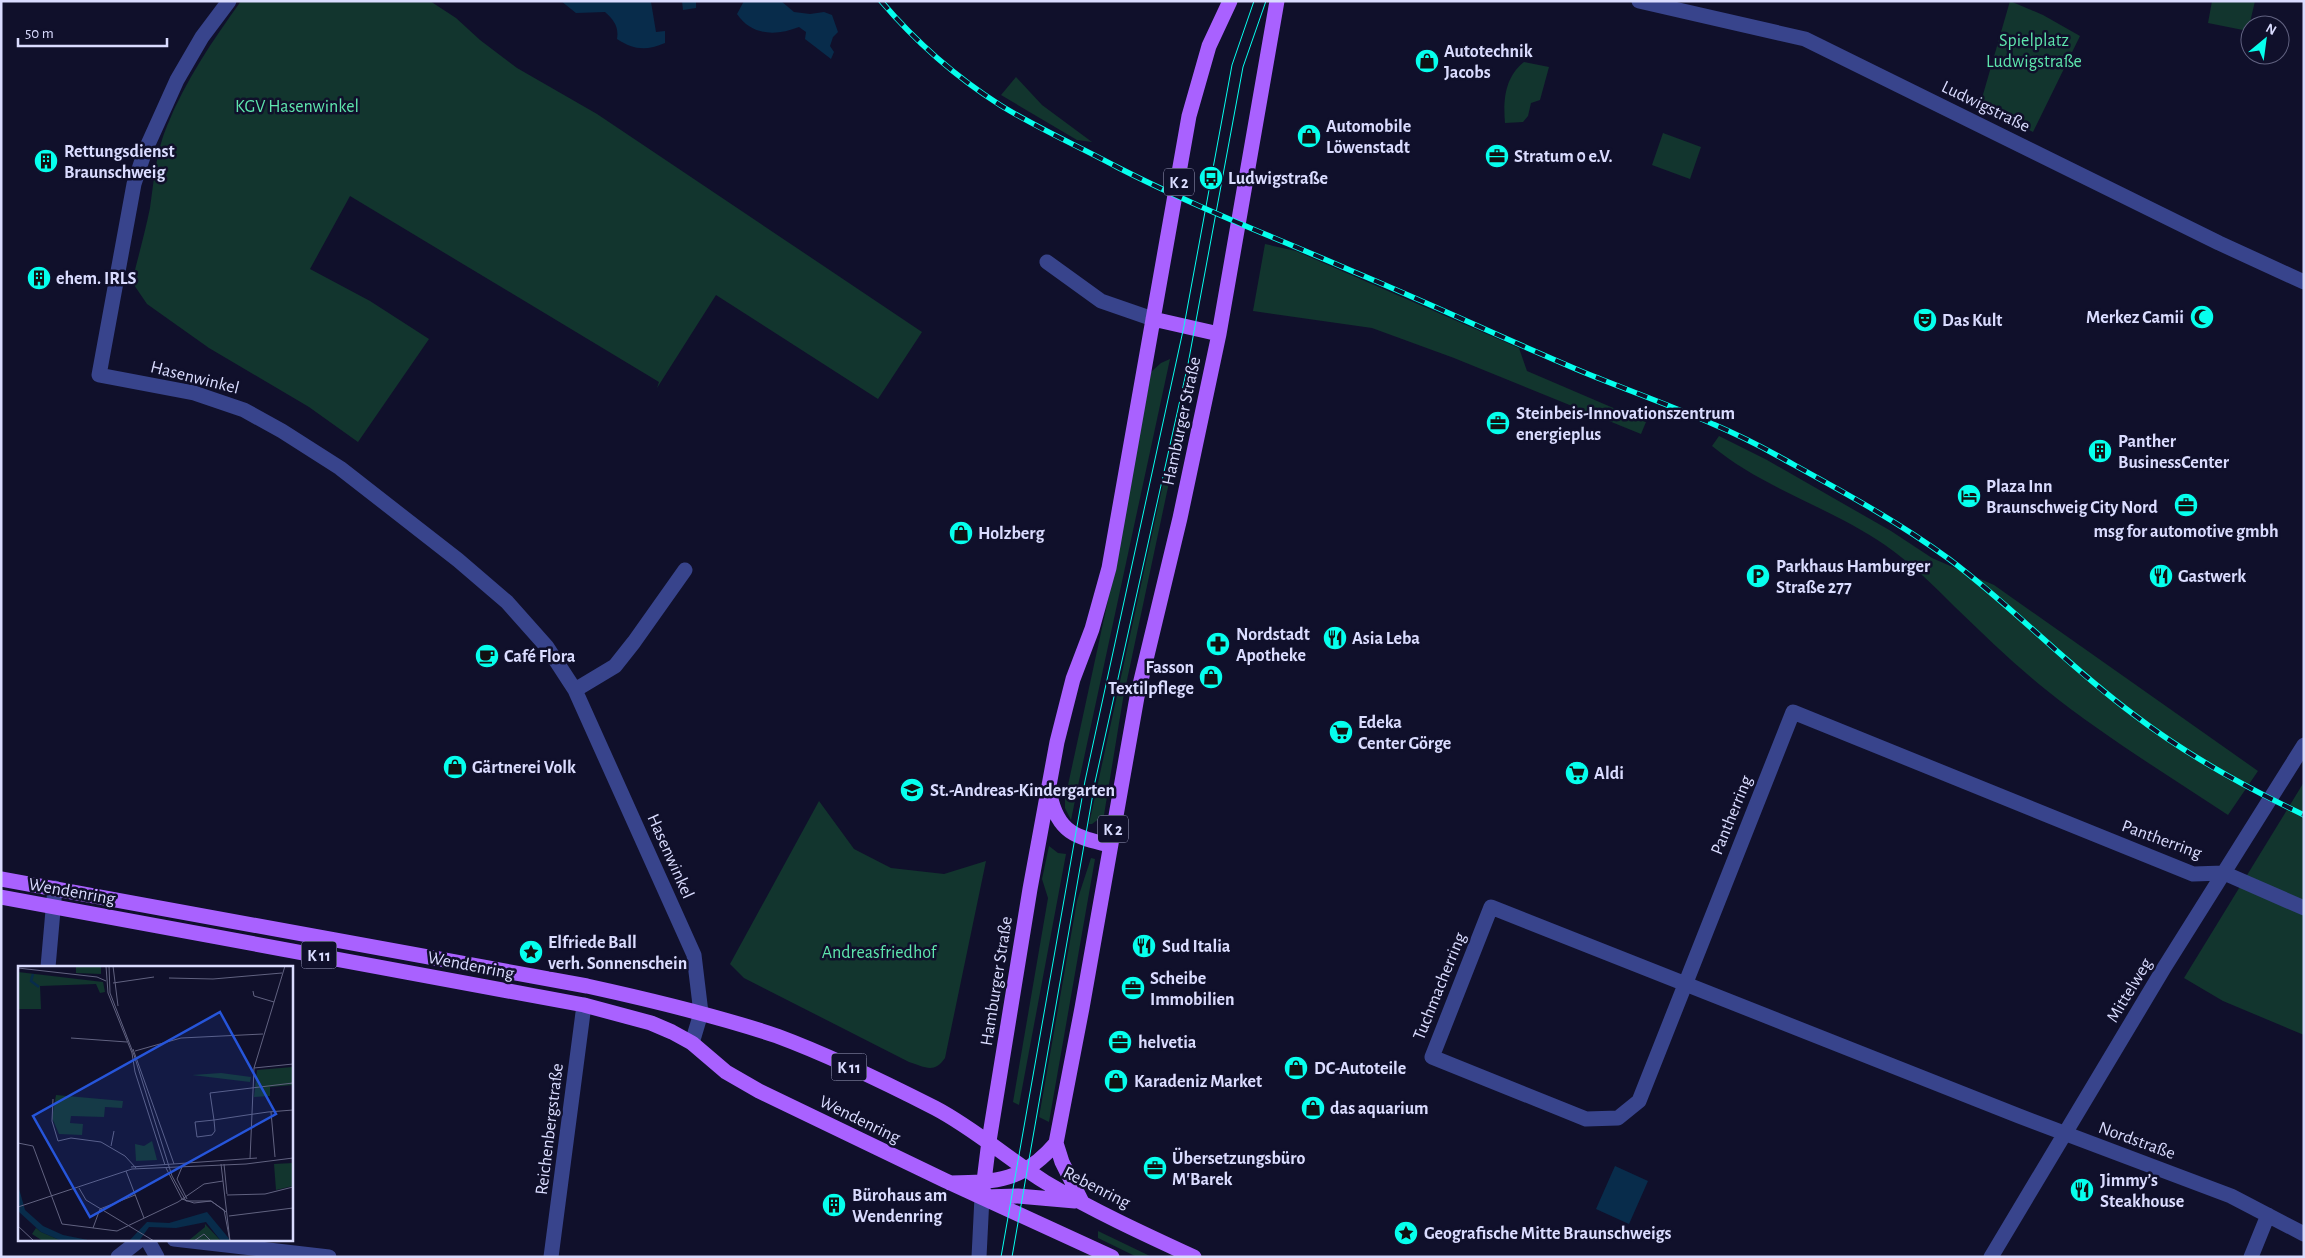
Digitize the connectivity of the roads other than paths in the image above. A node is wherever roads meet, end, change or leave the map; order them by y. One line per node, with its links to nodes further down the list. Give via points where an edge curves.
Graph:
1 (229, 1): 10 (street, Hasenwinkel, via 176,80 145,151 134,184 99,374 194,393 244,410 340,468 507,602 547,647)
2 (1230, 1): 7 (main road, Hamburger Straße / K 2, via 1209,46 1189,116)
3 (1277, 1): 8 (main road, Hamburger Straße / K 2)
4 (1639, 1): 6 (street, Ludwigstraße, via 1805,38)
5 (1047, 262): 7 (street, via 1101,301)
6 (2304, 282)
7 (1153, 319): 8 (main road); 12 (main road, Hamburger Straße / K 2, via 1109,568 1092,629 1073,679)
8 (1219, 334): 13 (main road, Hamburger Straße / K 2, via 1180,518 1137,697)
9 (685, 570): 10 (street, via 615,666)
10 (575, 690): 23 (street, Hasenwinkel, via 694,955)
11 (2304, 746): 14 (street, Mittelweg)
12 (1049, 787): 13 (main road, Hamburger Straße, via 1055,814 1062,825 1085,839); 26 (main road, Hamburger Straße / K 2)
13 (1110, 845): 27 (main road, Hamburger Straße / K 2)
14 (2224, 873): 19 (street); 21 (street, Pantherring, via 2193,874 1793,712); 25 (street, Mittelweg)
15 (1, 879): 16 (main road, Wendenring / K 11)
16 (55, 888): 18 (street); 23 (main road, Wendenring / K 11, via 587,986)
17 (1, 897): 18 (main road, Wendenring / K 11)
18 (52, 906): 20 (street); 22 (main road, Wendenring / K 11)
19 (2304, 908)
20 (48, 966)
21 (1684, 983): 21 (street, Tuchmacherring, via 1640,1101 1618,1118 1586,1119 1432,1057 1491,907); 25 (street)
22 (584, 1005): 24 (main road, Wendenring / K 11, via 651,1023); 43 (street, Reichenbergstraße)
23 (701, 1013): 24 (street, Hasenwinkel); 26 (main road, Wendenring / K 11, via 778,1037 839,1062 936,1108)
24 (692, 1043): 30 (main road, Wendenring / K 11, via 726,1072 749,1085)
25 (2065, 1134): 34 (street, Nordstraße, via 2231,1196); 47 (street, Mittelweg)
26 (989, 1141): 28 (main road, Rebenring / K 11); 29 (main road, Hamburger Straße / K 2)
27 (1056, 1143): 28 (main road); 33 (main road)
28 (1027, 1170): 29 (main road, via 1003,1180); 33 (main road, Rebenring / K 11)
29 (984, 1182): 30 (main road); 31 (main road, Hamburger Straße / K 2)
30 (950, 1183): 31 (main road, Wendenring / K 11)
31 (982, 1197): 32 (main road, K 11, via 1011,1195); 35 (main road, K 11); 44 (street)
32 (1044, 1199): 33 (main road, K 11); 35 (main road, via 1036,1207)
33 (1082, 1202): 46 (main road, Rebenring / K 11)
34 (2268, 1215): 36 (street, Nordstraße); 48 (street)
35 (1042, 1225): 45 (main road, K 11)
36 (2304, 1234)
37 (140, 1240): 40 (street)
38 (148, 1240): 41 (street)
39 (183, 1240): 42 (street)
40 (118, 1257)
41 (157, 1257)
42 (329, 1257)
43 (552, 1257)
44 (978, 1257)
45 (1112, 1257)
46 (1194, 1257)
47 (1991, 1257)
48 (2251, 1257)

